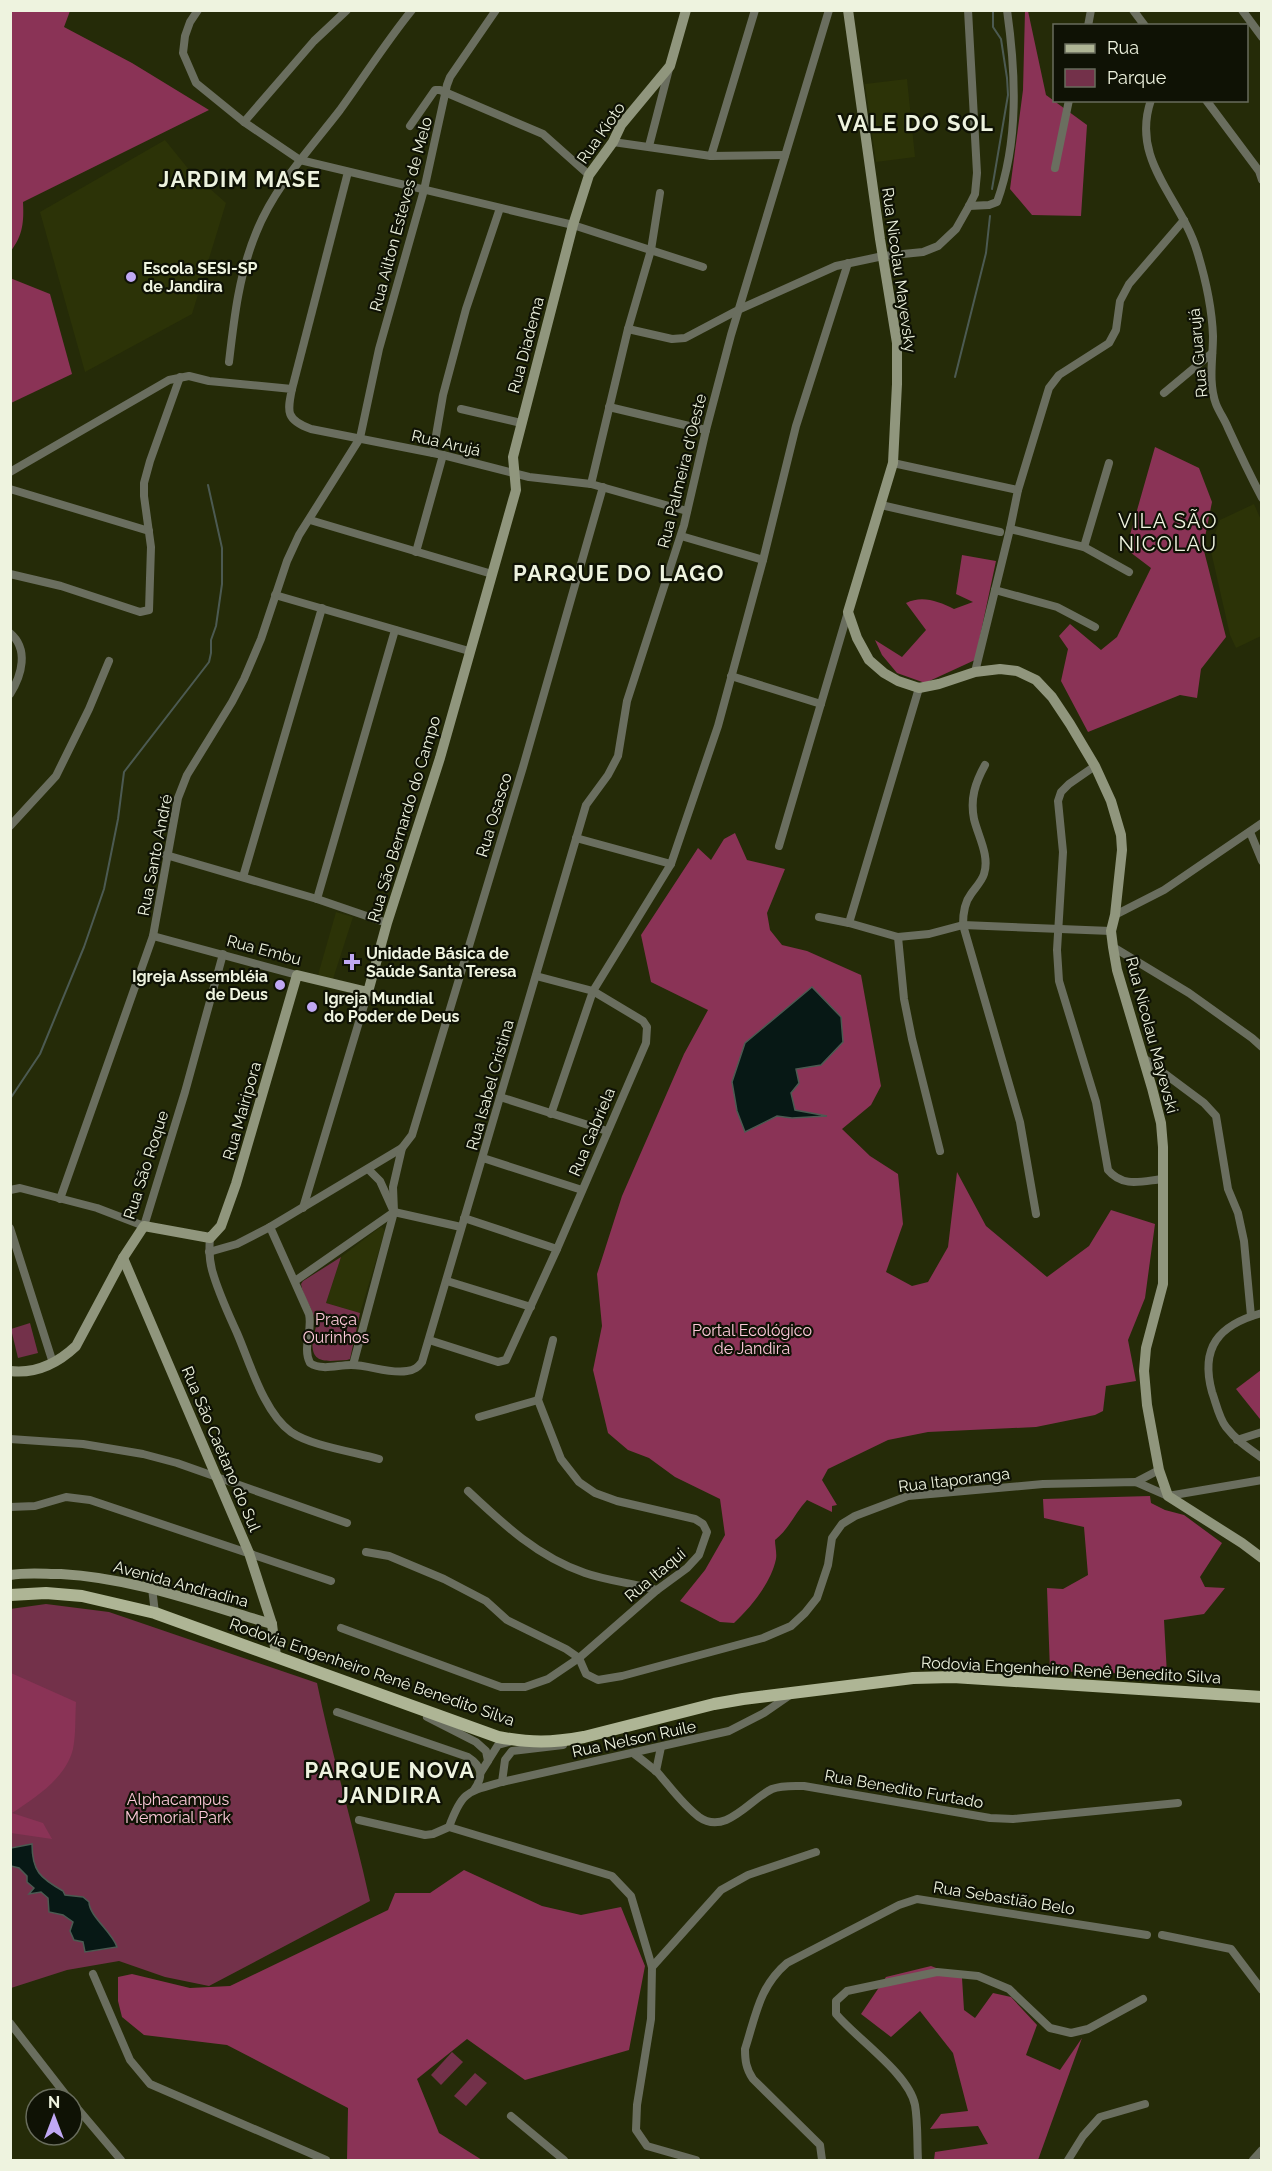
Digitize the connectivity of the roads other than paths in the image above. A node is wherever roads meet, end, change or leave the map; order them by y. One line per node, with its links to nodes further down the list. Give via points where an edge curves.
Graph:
1 (347, 10): 20 (street, via 314,41)
2 (412, 10): 26 (street)
3 (496, 10): 16 (street, Rua Ailton Esteves de Melo, via 450,77)
4 (686, 10): 15 (street)
5 (755, 10): 25 (street)
6 (829, 10): 24 (street, Rua Palmeira d'Oeste)
7 (848, 10): 39 (street, Rua Nicolau Mayevsky)
8 (968, 10): 34 (street, via 977,173 975,194)
9 (1007, 10): 34 (street, via 1013,135 997,202)
10 (1133, 10): 13 (street)
11 (1242, 10): 14 (street)
12 (197, 11): 20 (street, via 185,36 183,53 187,66 196,83)
13 (1144, 24)
14 (1262, 37)
15 (670, 66): 22 (street, Rua Kioto, via 621,125); 23 (street)
16 (446, 93): 21 (street, via 435,90); 30 (street, via 543,134); 32 (street, Rua Ailton Esteves de Melo)
17 (1069, 102): 27 (street)
18 (1151, 102): 36 (street, Rua Guarujá, via 1145,129 1149,156)
19 (1208, 102): 28 (street)
20 (244, 122): 26 (street)
21 (410, 126)
22 (613, 142): 23 (street); 30 (street, Rua Kioto)
23 (649, 146): 25 (street)
24 (785, 155): 25 (street); 42 (street, Rua Palmeira d'Oeste)
25 (711, 156)
26 (300, 160): 29 (street); 45 (street, via 271,201 244,265)
27 (1055, 168)
28 (1260, 170): 31 (street)
29 (348, 172): 32 (street); 47 (street, Rua Arujá)
30 (590, 175): 37 (street, Rua Kioto)
31 (1262, 180)
32 (424, 190): 35 (street); 53 (street, Rua Ailton Esteves de Melo, via 379,349)
33 (660, 193): 38 (street)
34 (969, 206): 39 (street, via 956,229 938,246 923,252)
35 (500, 208): 37 (street); 54 (street, via 466,309 443,395)
36 (1184, 220): 44 (street, Rua Guarujá, via 1205,284); 63 (street, via 1129,284 1120,301 1116,330 1109,343 1059,375 1049,388)
37 (573, 225): 38 (street); 51 (street, Rua Diadema)
38 (651, 250): 41 (street); 43 (street)
39 (883, 256): 40 (street); 56 (street, Rua Nicolau Mayevsky, via 897,343)
40 (848, 263): 42 (street); 74 (street, via 796,426)
41 (703, 267)
42 (740, 309): 43 (street, via 685,338 672,339); 52 (street, Rua Palmeira d'Oeste)
43 (628, 329): 49 (street)
44 (1212, 353): 48 (street); 64 (street, Rua Guarujá, via 1216,405)
45 (229, 362)
46 (180, 377): 47 (street); 58 (street, via 155,387); 69 (street, via 144,483)
47 (292, 388): 53 (street, Rua Arujá, via 288,411 298,424)
48 (1164, 393)
49 (609, 407): 52 (street); 60 (street)
50 (461, 409): 51 (street)
51 (521, 423): 59 (street, Rua Diadema)
52 (706, 430): 66 (street, Rua Palmeira d'Oeste)
53 (360, 438): 54 (street, Rua Arujá); 67 (street, Rua Santo André)
54 (433, 453): 55 (street, Rua Arujá)
55 (443, 455): 59 (street, Rua Arujá); 73 (street)
56 (893, 463): 63 (street); 65 (street, Rua Nicolau Mayevsky)
57 (1109, 463): 72 (street)
58 (10, 472)
59 (513, 473): 60 (street, Rua Arujá); 77 (street, Rua São Bernardo do Campo, via 516,490)
60 (591, 484): 61 (street, Rua Arujá)
61 (603, 487): 66 (street, Rua Arujá); 124 (street, Rua Osasco, via 412,1135)
62 (10, 489): 69 (street)
63 (1018, 490): 68 (street)
64 (1262, 498)
65 (881, 506): 70 (street); 81 (street, Rua Nicolau Mayevsky)
66 (687, 511): 71 (street, Rua Palmeira d'Oeste)
67 (310, 520): 73 (street); 79 (street, Rua Santo André, via 287,561)
68 (1010, 529): 72 (street); 78 (street)
69 (149, 531): 76 (street, via 149,610 140,612)
70 (1000, 532)
71 (681, 536): 74 (street); 97 (street, Rua Palmeira d'Oeste, via 627,701 618,756 586,805)
72 (1084, 547): 75 (street)
73 (416, 552): 77 (street)
74 (764, 560): 88 (street)
75 (1129, 572)
76 (10, 574)
77 (492, 574): 85 (street, Rua São Bernardo do Campo)
78 (995, 590): 82 (street, via 1057,607); 87 (street)
79 (276, 595): 80 (street); 99 (street, Rua Santo André, via 240,687 187,775)
80 (322, 608): 83 (street); 102 (street)
81 (848, 612): 89 (street, via 869,660 891,677); 91 (street)
82 (1095, 627)
83 (395, 630): 85 (street); 103 (street)
84 (10, 633): 90 (street, via 19,641 22,658 17,683)
85 (469, 651): 106 (street, Rua São Bernardo do Campo, via 440,758)
86 (109, 661): 95 (street, via 56,776)
87 (975, 672): 89 (street); 93 (street, via 1017,671 1036,680 1058,706)
88 (731, 676): 91 (street); 101 (street)
89 (919, 688): 107 (street)
90 (10, 694)
91 (821, 704): 98 (street)
92 (985, 765): 108 (street, via 972,801 984,848 985,873 963,910)
93 (1095, 766): 104 (street, via 1112,801 1121,835); 109 (street, via 1069,784 1058,801 1063,882)
94 (1262, 823): 96 (street)
95 (10, 826)
96 (1250, 832): 100 (street); 104 (street, via 1164,890)
97 (576, 838): 101 (street); 116 (street, Rua Isabel Cristina)
98 (779, 846)
99 (166, 855): 102 (street); 111 (street, Rua Santo André)
100 (1262, 861)
101 (671, 864): 117 (street)
102 (243, 877): 103 (street)
103 (317, 899): 106 (street)
104 (1115, 915): 110 (street)
105 (819, 917): 107 (street)
106 (387, 922): 118 (street, Rua São Bernardo do Campo)
107 (849, 923): 112 (street)
108 (963, 925): 109 (street); 112 (street); 134 (street, via 1020,1122)
109 (1057, 928): 110 (street); 128 (street, via 1059,981 1096,1102 1108,1170 1124,1182)
110 (1111, 931): 113 (street, Rua Nicolau Mayevski)
111 (153, 936): 114 (street, Rua Embu); 131 (street, Rua Santo André)
112 (897, 937): 125 (street, via 906,1009)
113 (1113, 947): 119 (street, via 1189,993); 120 (street, Rua Nicolau Mayevski)
114 (223, 954): 115 (street, Rua Embu); 136 (street, Rua São Roque)
115 (297, 975): 118 (street, Rua Embu); 140 (street, Rua Mairipora, via 236,1184 221,1226)
116 (536, 976): 117 (street, Rua Gabriela); 121 (street, Rua Isabel Cristina)
117 (592, 991): 122 (street); 123 (street, Rua Gabriela, via 643,1021 647,1034)
118 (368, 992): 132 (street, Rua São Bernardo do Campo)
119 (1262, 1047)
120 (1145, 1059): 128 (street, Rua Nicolau Mayevski, via 1161,1123); 148 (street, via 1216,1116 1228,1190 1244,1241)
121 (500, 1097): 122 (street); 126 (street, Rua Isabel Cristina)
122 (551, 1114): 123 (street)
123 (607, 1131): 130 (street, Rua Gabriela)
124 (402, 1148): 127 (street); 133 (street, Rua Osasco, via 393,1187)
125 (940, 1151)
126 (483, 1158): 130 (street); 135 (street, Rua Isabel Cristina)
127 (368, 1169): 132 (street); 133 (street, via 380,1181)
128 (1163, 1179): 161 (street, Rua Nicolau Mayevski, via 1163,1284 1144,1371)
129 (10, 1190): 131 (street, via 20,1188)
130 (582, 1190): 141 (street, Rua Gabriela)
131 (60, 1199): 136 (street)
132 (303, 1208): 137 (street)
133 (394, 1212): 138 (street); 144 (street); 152 (street, Rua Osasco)
134 (1036, 1214)
135 (464, 1218): 138 (street, Rua Isabel Cristina); 141 (street)
136 (144, 1226): 140 (street); 143 (street, Rua São Roque)
137 (270, 1227): 142 (street, via 237,1244); 144 (street)
138 (461, 1227): 145 (street, Rua Isabel Cristina)
139 (10, 1228): 151 (street)
140 (210, 1238): 142 (street, Rua Mairipora)
141 (557, 1249): 146 (street, Rua Gabriela)
142 (209, 1252): 160 (street, Rua Mairipora, via 219,1291 264,1398 282,1424 304,1439)
143 (123, 1258): 151 (street, Rua São Roque, via 75,1346); 162 (street, Rua São Caetano do Sul)
144 (295, 1281): 152 (street, via 311,1322 306,1349 310,1363 324,1368)
145 (447, 1281): 146 (street); 149 (street, Rua Isabel Cristina)
146 (531, 1307): 149 (street, Rua Gabriela, via 506,1360 498,1362)
147 (1262, 1313): 148 (street)
148 (1251, 1316): 158 (street, via 1228,1328 1216,1340 1208,1357 1215,1401 1224,1425)
149 (429, 1340): 152 (street, Rua Isabel Cristina, via 417,1368 388,1371)
150 (553, 1340): 154 (street)
151 (53, 1363): 153 (street, via 39,1369)
152 (353, 1365)
153 (10, 1371)
154 (538, 1400): 155 (street); 175 (street, Rua Itaqui, via 561,1459 579,1482 617,1501 703,1524 707,1532 699,1555 681,1574)
155 (479, 1417)
156 (1262, 1432): 158 (street)
157 (10, 1439): 162 (street, via 111,1447 177,1463)
158 (1237, 1440): 159 (street)
159 (1262, 1458)
160 (379, 1459)
161 (1159, 1470): 164 (street, Rua Itaporanga); 166 (street, Rua Nicolau Mayevski)
162 (217, 1478): 168 (street); 170 (street, Rua São Caetano do Sul)
163 (1262, 1480): 166 (street)
164 (1136, 1482): 166 (street, Rua Itaporanga); 181 (street, Rua Itaporanga, via 1043,1484 908,1496 842,1524 832,1538 817,1598 790,1626 764,1638 598,1680 586,1674)
165 (468, 1491): 175 (street, via 513,1533 553,1558 586,1574)
166 (1168, 1496): 171 (street)
167 (10, 1507): 170 (street, via 78,1497)
168 (348, 1523)
169 (366, 1552): 181 (street, Rua Itaporanga, via 389,1556 444,1580 486,1601 507,1620)
170 (249, 1553): 173 (street); 178 (street, Rua São Caetano do Sul)
171 (1262, 1558)
172 (10, 1575): 174 (street, Avenida Andradina, via 95,1576)
173 (331, 1581)
174 (152, 1588): 177 (street); 178 (street, Avenida Andradina)
175 (657, 1590): 181 (street, Rua Itaqui)
176 (10, 1595): 177 (main road, Rodovia Engenheiro Renê Benedito Silva, via 82,1596)
177 (155, 1613): 180 (main road, Rodovia Engenheiro Renê Benedito Silva)
178 (272, 1624): 180 (street, Rua São Caetano do Sul)
179 (341, 1628): 181 (street, Rua Itaqui, via 501,1687 525,1687 548,1679)
180 (276, 1656): 184 (main road, Rodovia Engenheiro Renê Benedito Silva)
181 (579, 1658)
182 (792, 1693): 183 (main road, Rodovia Engenheiro Renê Benedito Silva, via 953,1677); 186 (main road, Rodovia Engenheiro Renê Benedito Silva, via 714,1704); 188 (street, Rua Nelson Ruile, via 729,1731)
183 (1261, 1698)
184 (405, 1704): 187 (main road, Rodovia Engenheiro Renê Benedito Silva, via 498,1737); 190 (street, via 476,1742 486,1751)
185 (337, 1712): 192 (street, via 468,1757)
186 (584, 1737): 187 (main road, Rodovia Engenheiro Renê Benedito Silva); 193 (street, via 569,1744 512,1751)
187 (528, 1743): 190 (street, via 502,1743)
188 (661, 1747): 189 (street, Rua Nelson Ruile); 191 (street)
189 (633, 1753): 191 (street, Rua Benedito Furtado); 193 (street, Rua Nelson Ruile)
190 (488, 1761): 192 (street)
191 (656, 1771): 195 (street, Rua Benedito Furtado, via 692,1812 714,1821 729,1820 772,1789 787,1786 1001,1819)
192 (482, 1772): 194 (street)
193 (502, 1782): 194 (street, Rua Nelson Ruile)
194 (474, 1790): 197 (street, via 460,1800)
195 (1178, 1803)
196 (359, 1820): 197 (street, via 425,1834)
197 (448, 1827): 201 (street, via 612,1876 631,1896)
198 (816, 1852): 201 (street, via 748,1875 720,1890)
199 (1146, 1935): 215 (street, Rua Sebastião Belo, via 916,1899 787,1963 766,1986 745,2049 745,2060 753,2079 820,2145)
200 (1162, 1935): 203 (street, via 1231,1949)
201 (652, 1967): 214 (street, via 651,2019 636,2105 636,2130 647,2146)
202 (93, 1974): 212 (street, via 130,2060 150,2084)
203 (1262, 1990)
204 (1143, 1999): 216 (street, via 1088,2029 1071,2033 1050,2028 1009,1989 978,1977 937,1972 847,1991 836,2001 836,2014 909,2090 915,2104)
205 (10, 2023): 206 (street)
206 (60, 2087)
207 (1145, 2104): 217 (street, via 1100,2117)
208 (84, 2116): 211 (street)
209 (511, 2116): 213 (street)
210 (1262, 2150): 218 (street)
211 (121, 2160)
212 (326, 2160)
213 (564, 2160)
214 (696, 2160)
215 (822, 2160)
216 (918, 2160)
217 (1068, 2160)
218 (1253, 2160)

